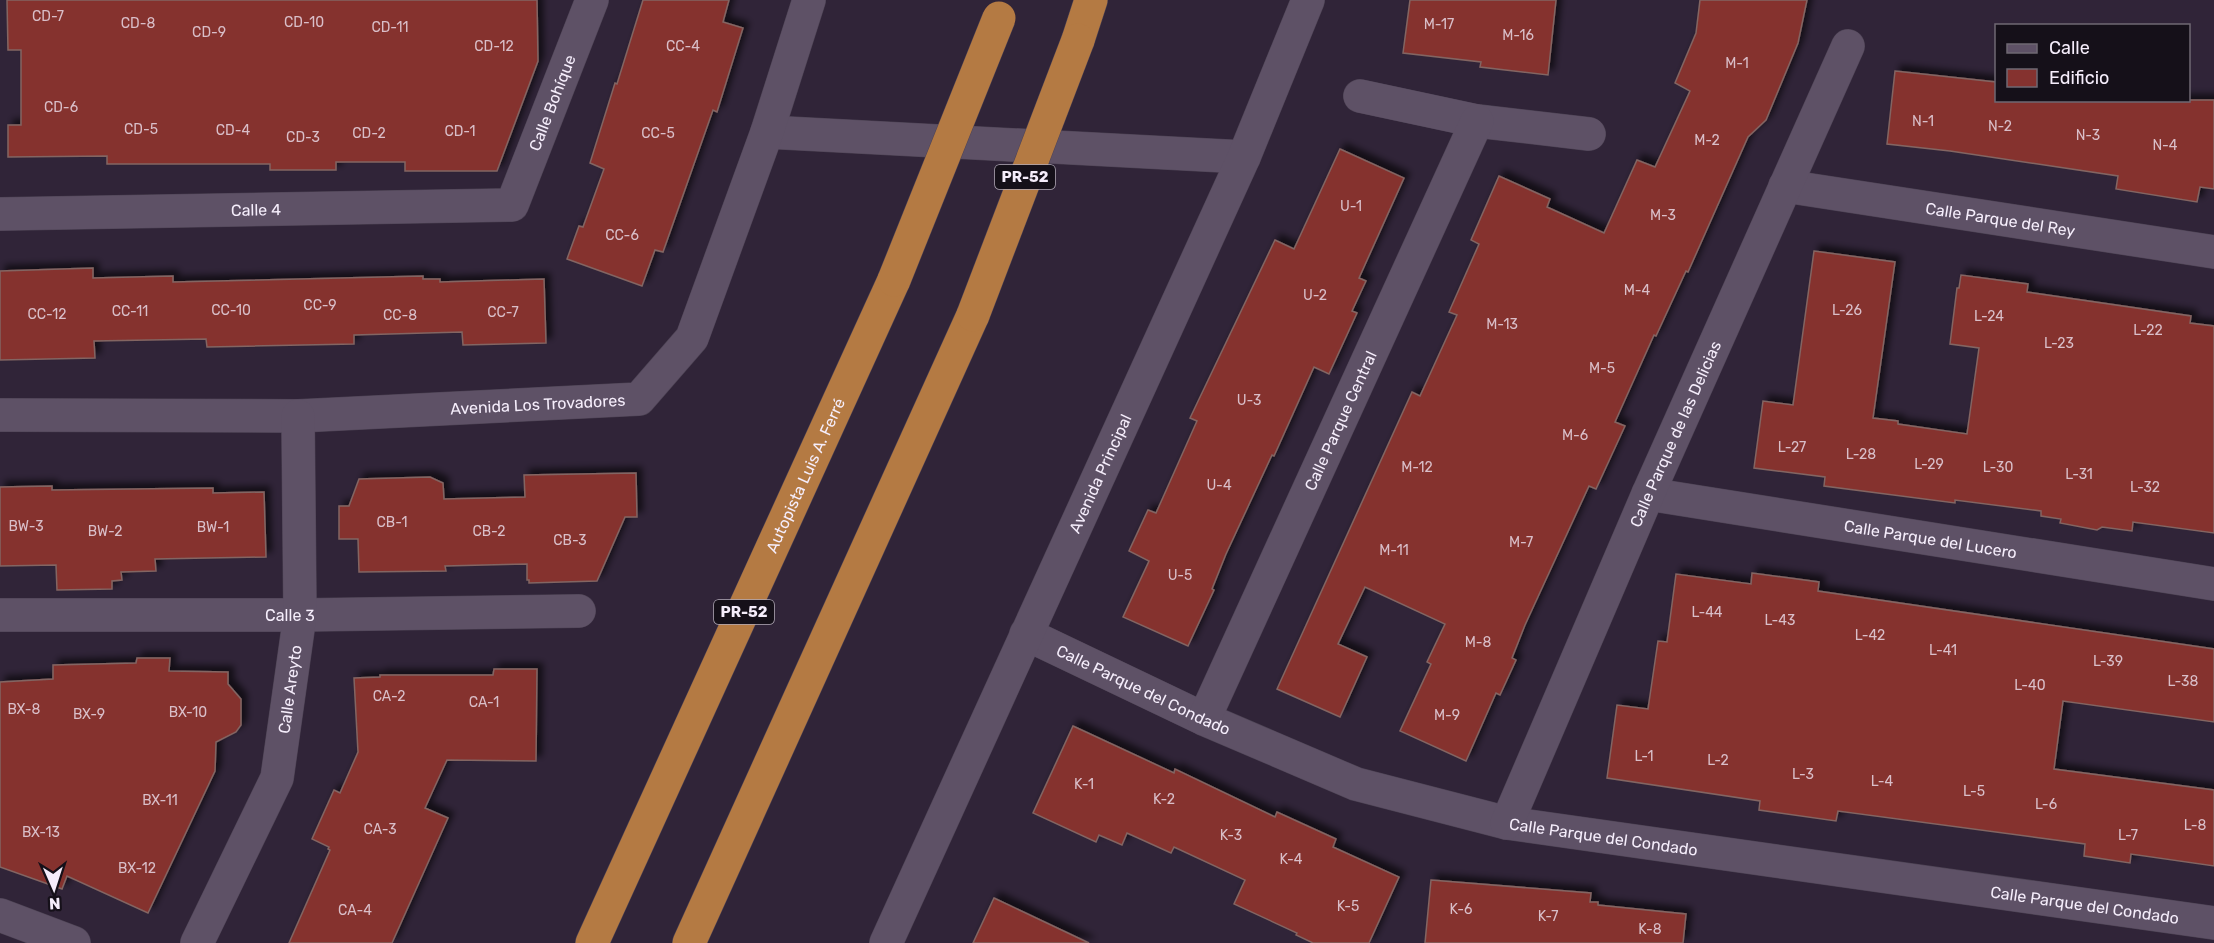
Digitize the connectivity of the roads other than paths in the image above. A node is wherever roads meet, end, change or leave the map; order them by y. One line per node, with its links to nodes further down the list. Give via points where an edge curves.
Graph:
1 (592, 0): 13 (street, Calle Bohíque)
2 (809, 0): 9 (street, Avenida Los Trovadores)
3 (1091, 0): 31 (highway, PR-52, bridge, via 973,315)
4 (1308, 0): 11 (street, Avenida Principal)
5 (1002, 9): 30 (highway, Autopista Luis A. Ferré / PR-52, bridge, via 894,279)
6 (1848, 46): 12 (street, Calle Parque de las Delicias)
7 (1360, 96): 8 (street)
8 (1477, 121): 10 (street); 24 (street, Calle Parque Central)
9 (767, 132): 11 (street); 17 (street, Avenida Los Trovadores, via 693,338 639,399)
10 (1589, 134)
11 (1244, 157): 23 (street, Avenida Principal)
12 (1785, 186): 15 (street, Calle Parque del Rey); 18 (street, Calle Parque de las Delicias)
13 (512, 205): 14 (street, Calle 4)
14 (0, 214)
15 (2214, 252)
16 (0, 415): 17 (street, Avenida Los Trovadores)
17 (298, 416): 22 (street, Calle Areyto)
18 (1647, 494): 19 (street, Calle Parque del Lucero); 25 (street, Calle Parque de las Delicias)
19 (2214, 584)
20 (579, 611): 22 (street, Calle 3)
21 (0, 615): 22 (street, Calle 3)
22 (300, 615): 29 (street, Calle Areyto, via 277,778)
23 (1026, 634): 24 (street, Calle Parque del Condado); 32 (street, Avenida Principal)
24 (1204, 719): 25 (street, Calle Parque del Condado, via 1356,784)
25 (1508, 823): 27 (street, Calle Parque del Condado)
26 (0, 915): 28 (street)
27 (2214, 923)
28 (74, 943)
29 (197, 943)
30 (592, 943)
31 (689, 943)
32 (886, 943)

